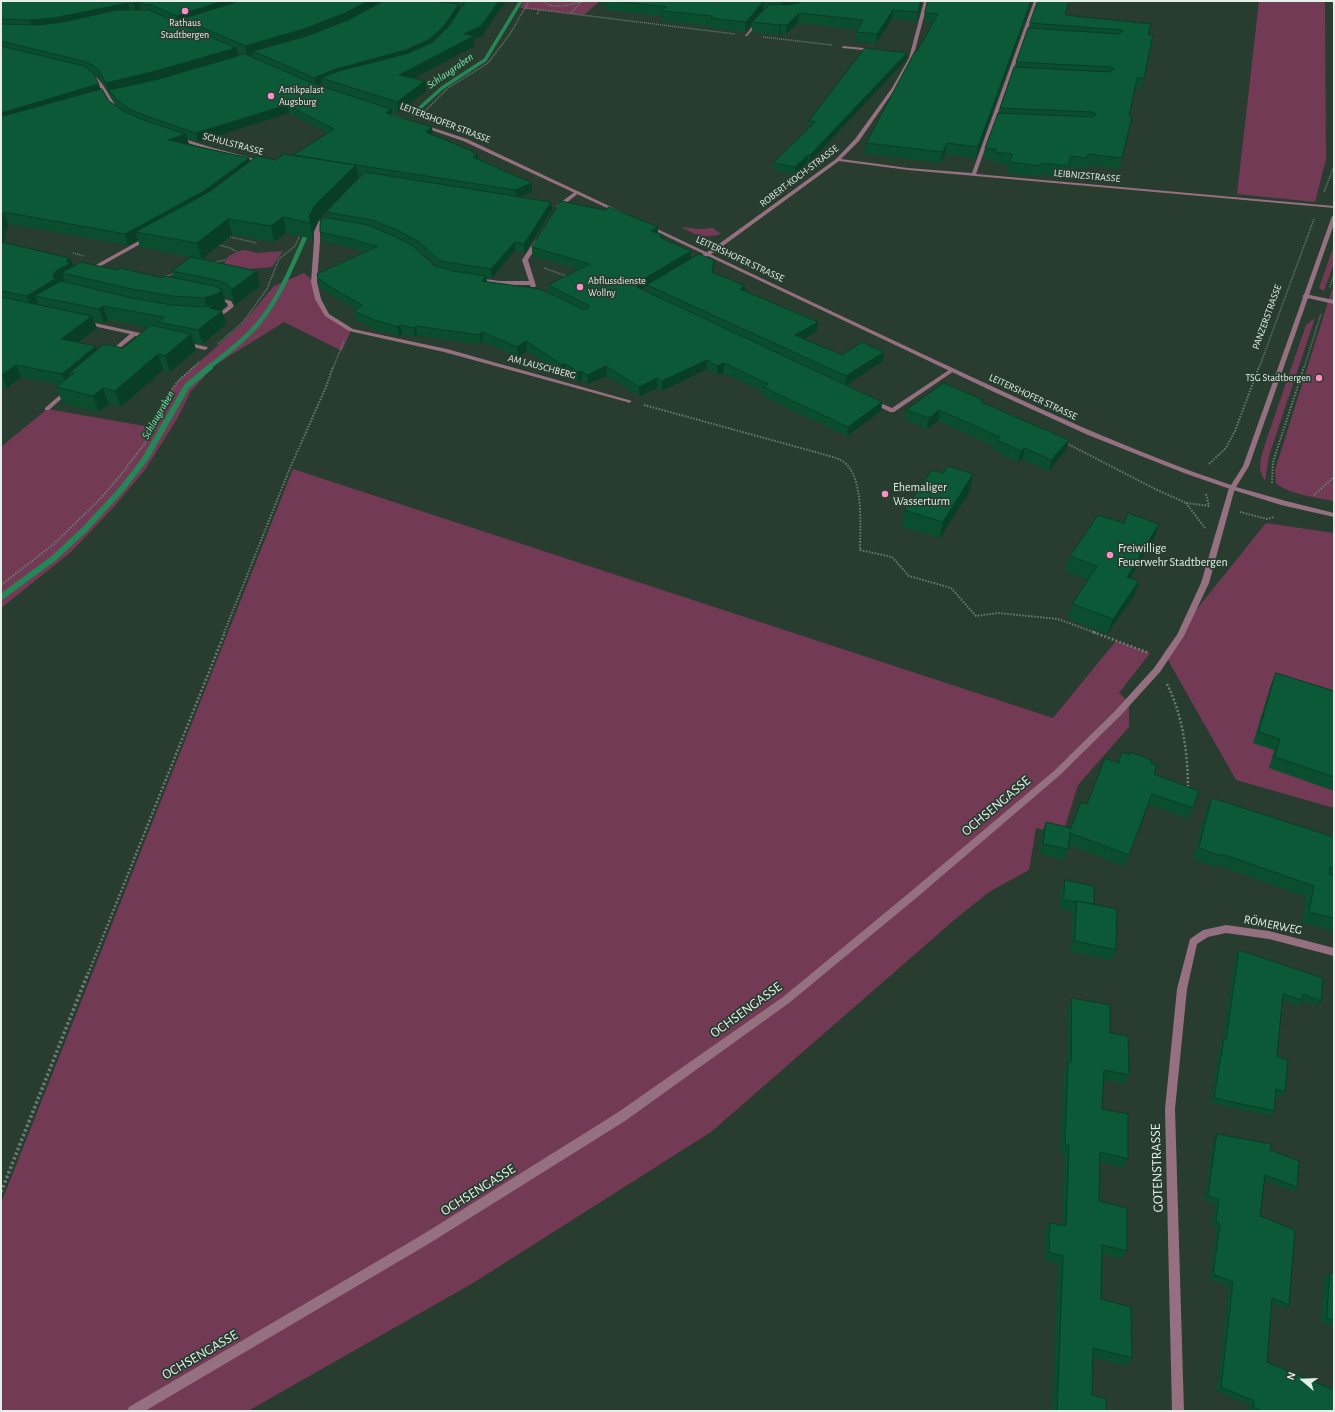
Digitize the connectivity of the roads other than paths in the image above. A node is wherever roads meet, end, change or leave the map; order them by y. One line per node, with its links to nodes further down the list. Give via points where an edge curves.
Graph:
1 (926, 1): 10 (street, ROBERT-KOCH-STRASSE)
2 (1036, 1): 4 (street)
3 (763, 16): 5 (street)
4 (1024, 34): 6 (street); 12 (street)
5 (746, 35)
6 (1032, 35)
7 (843, 47): 8 (street)
8 (882, 51)
9 (905, 54): 10 (street)
10 (912, 55): 22 (street, ROBERT-KOCH-STRASSE, via 894,88 871,121)
11 (80, 72): 15 (street, via 89,74 99,81)
12 (1009, 75): 13 (street); 19 (street)
13 (1017, 75)
14 (115, 94): 15 (street)
15 (107, 96): 16 (street); 18 (street, via 116,110)
16 (99, 98)
17 (376, 109): 25 (street, LEITERSHOFER STRASSE, via 465,140)
18 (123, 114)
19 (993, 120): 20 (street); 24 (street)
20 (1000, 121)
21 (174, 136): 23 (street, SCHULSTRASSE, via 208,148 266,162)
22 (838, 160): 24 (street, LEIBNIZSTRASSE); 39 (street, ROBERT-KOCH-STRASSE)
23 (260, 167)
24 (974, 174): 27 (street, LEIBNIZSTRASSE)
25 (578, 192): 28 (street); 30 (street, LEITERSHOFER STRASSE)
26 (550, 207): 28 (street)
27 (1334, 207)
28 (557, 208): 29 (street)
29 (553, 214)
30 (627, 216)
31 (327, 217): 33 (street)
32 (1334, 217): 36 (street)
33 (321, 222): 34 (street); 60 (street, AM LAUSCHBERG, via 317,232 314,282 318,299 327,315 352,330 445,350)
34 (328, 223)
35 (642, 223): 39 (street, LEITERSHOFER STRASSE)
36 (1333, 224): 48 (street)
37 (156, 234): 41 (street)
38 (539, 238): 45 (street, via 525,260)
39 (707, 255): 40 (street, ROBERT-KOCH-STRASSE); 57 (street, LEITERSHOFER STRASSE)
40 (693, 262)
41 (88, 271): 42 (street); 43 (street)
42 (96, 273)
43 (82, 275)
44 (470, 279): 45 (street, via 500,283)
45 (531, 283): 46 (street)
46 (536, 292)
47 (210, 296): 50 (street, via 229,302 231,306 224,312)
48 (1306, 296): 49 (street); 62 (street, via 1246,466)
49 (1334, 302)
50 (210, 317)
51 (83, 323): 52 (street)
52 (134, 334): 53 (street); 56 (street)
53 (155, 338)
54 (176, 342): 55 (street)
55 (204, 348)
56 (105, 359)
57 (952, 370): 59 (street, via 892,411); 62 (street, LEITERSHOFER STRASSE, via 1115,445)
58 (76, 384): 61 (street)
59 (867, 400)
60 (629, 401)
61 (47, 409)
62 (1232, 488): 63 (street, LEITERSHOFER STRASSE, via 1301,508); 66 (street, OCHSENGASSE, via 1205,583 1180,636 1157,670 1057,774 786,1000 621,1117 426,1239)
63 (1334, 514)
64 (1206, 933): 65 (street, RÖMERWEG, via 1226,929 1269,934); 67 (street, GOTENSTRASSE, via 1193,942 1182,989 1170,1109)
65 (1334, 952)
66 (133, 1411)
67 (1178, 1411)

